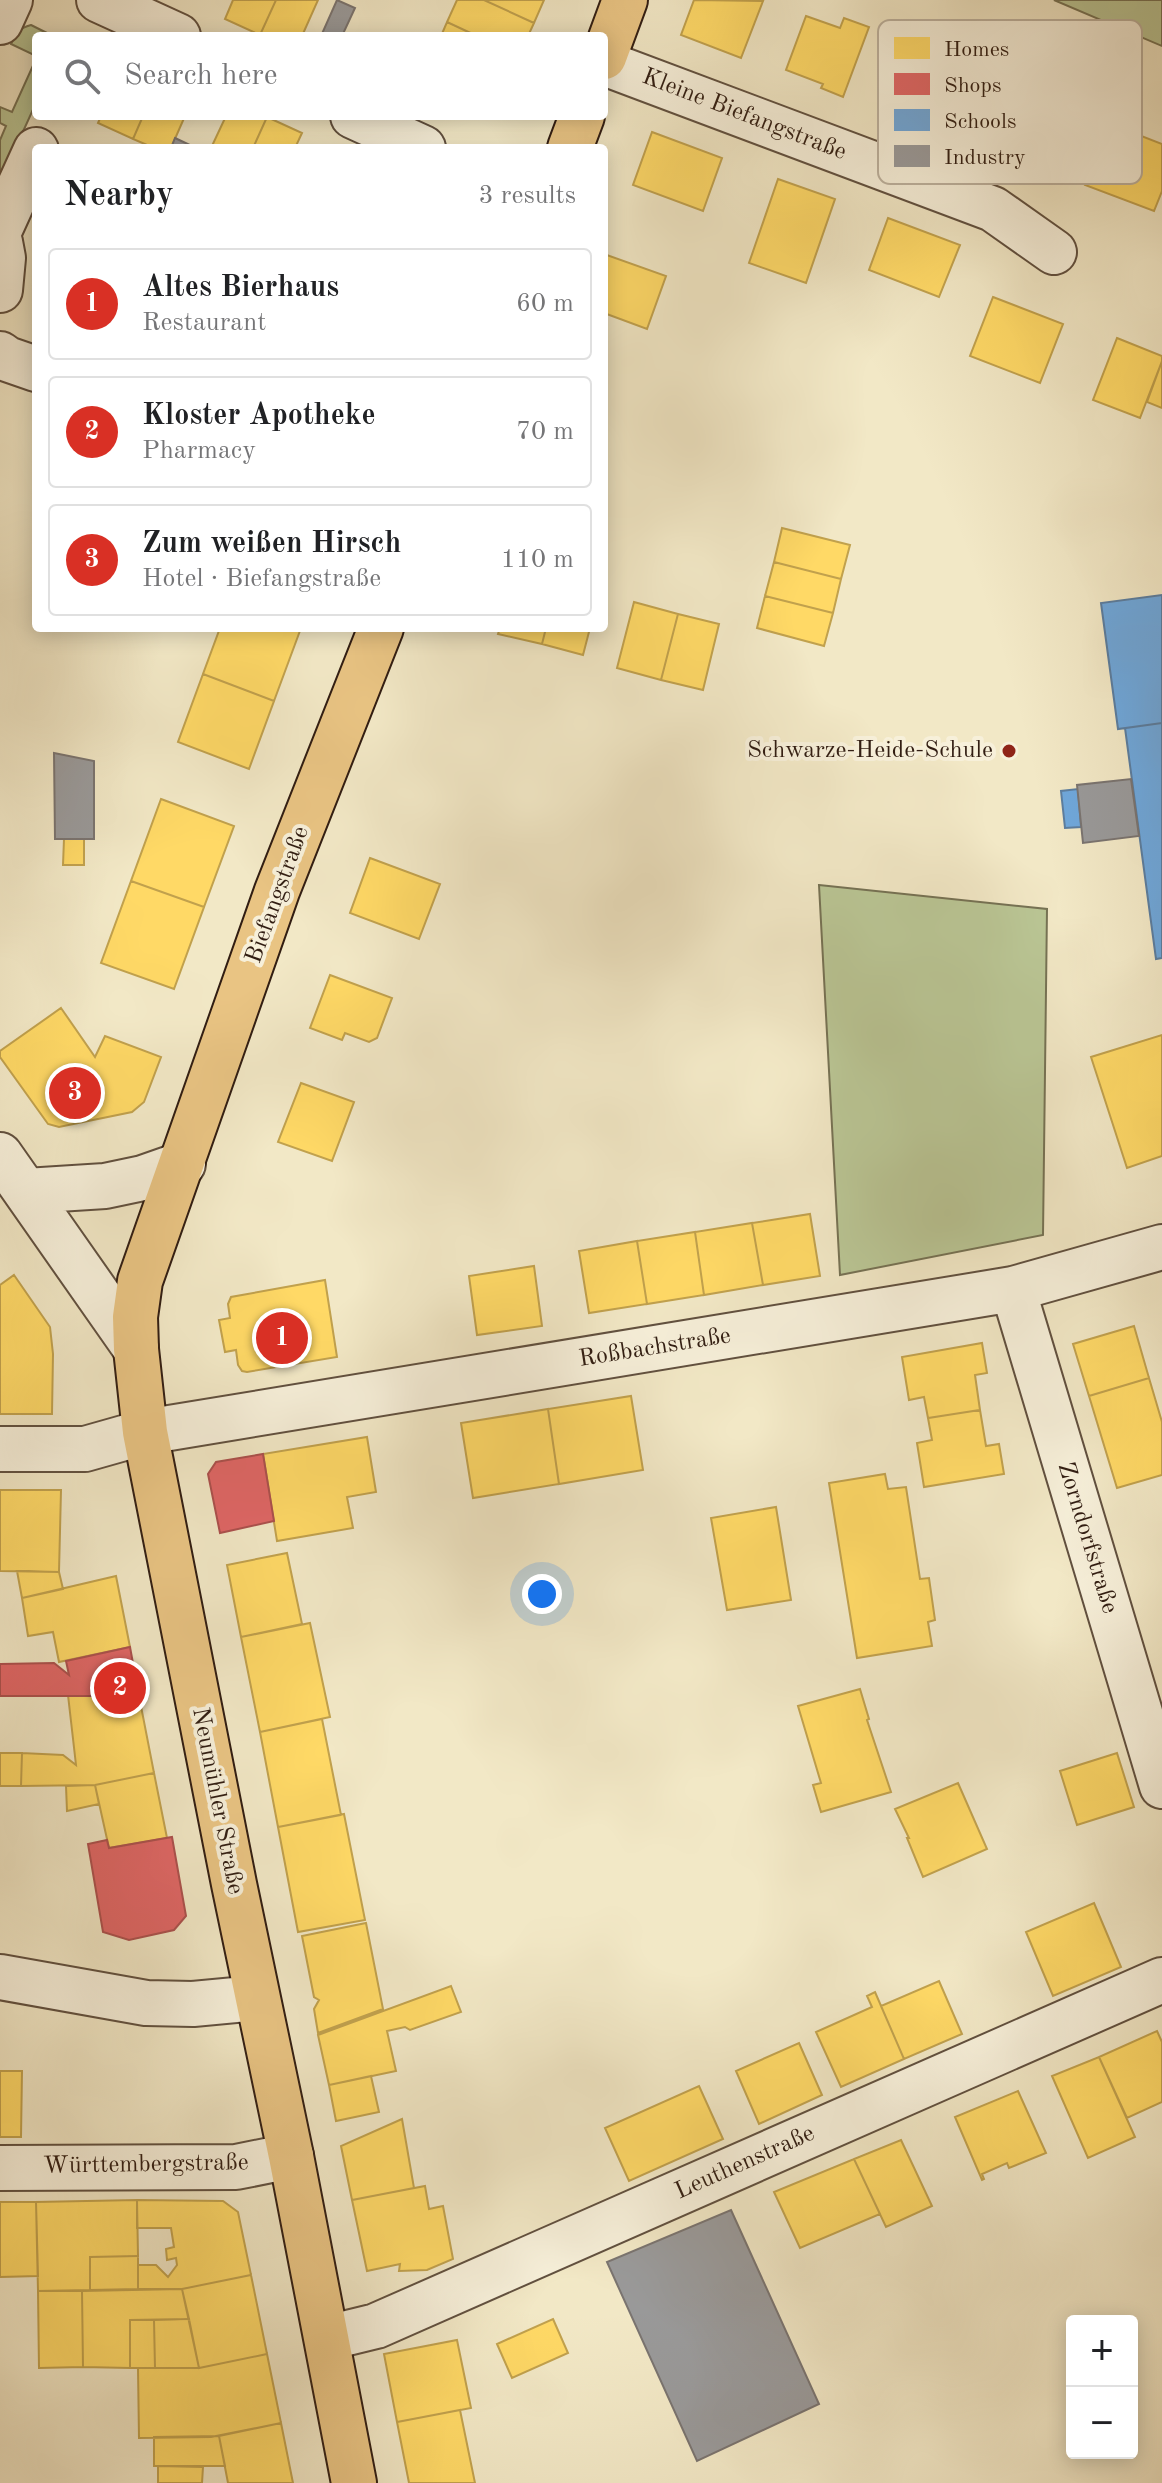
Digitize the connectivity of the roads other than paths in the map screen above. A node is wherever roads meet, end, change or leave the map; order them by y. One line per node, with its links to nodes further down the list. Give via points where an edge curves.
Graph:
1 (10, 0): 4 (street)
2 (625, 0): 6 (main road)
3 (97, 13): 5 (street)
4 (0, 22)
5 (164, 32)
6 (608, 46)
7 (608, 65): 15 (street, Kleine Biefangstraße)
8 (49, 120): 11 (street)
9 (362, 120): 12 (street)
10 (580, 120): 13 (main road)
11 (38, 144)
12 (414, 144)
13 (572, 144)
14 (32, 158): 17 (street)
15 (878, 166)
16 (926, 184): 19 (street, Kleine Biefangstraße, via 993,209)
17 (0, 229)
18 (0, 242): 20 (street)
19 (1054, 252)
20 (0, 290)
21 (0, 354): 22 (street)
22 (32, 368)
23 (379, 632): 25 (main road, Biefangstraße, via 277,891)
24 (0, 1155): 26 (street, Neumühler Straße)
25 (183, 1164): 26 (street, via 105,1186); 29 (main road, Biefangstraße, via 140,1281)
26 (26, 1191): 29 (street, Neumühler Straße)
27 (1162, 1247): 28 (street, Roßbachstraße)
28 (1013, 1289): 30 (street, Roßbachstraße); 32 (street, Zorndorfstraße)
29 (136, 1349): 30 (main road, Neumühler Straße)
30 (145, 1432): 31 (street, Roßbachstraße, via 85,1449); 35 (main road, Neumühler Straße)
31 (0, 1449)
32 (1162, 1786)
33 (0, 1977): 35 (street, via 146,2003)
34 (1162, 1980): 38 (street, Leuthenstraße, via 376,2326)
35 (257, 1998): 36 (main road, Neumühler Straße)
36 (291, 2156): 37 (street, Württembergstraße, via 236,2167); 38 (main road, Neumühler Straße)
37 (0, 2168)
38 (327, 2338): 39 (main road, Neumühler Straße)
39 (354, 2483)

